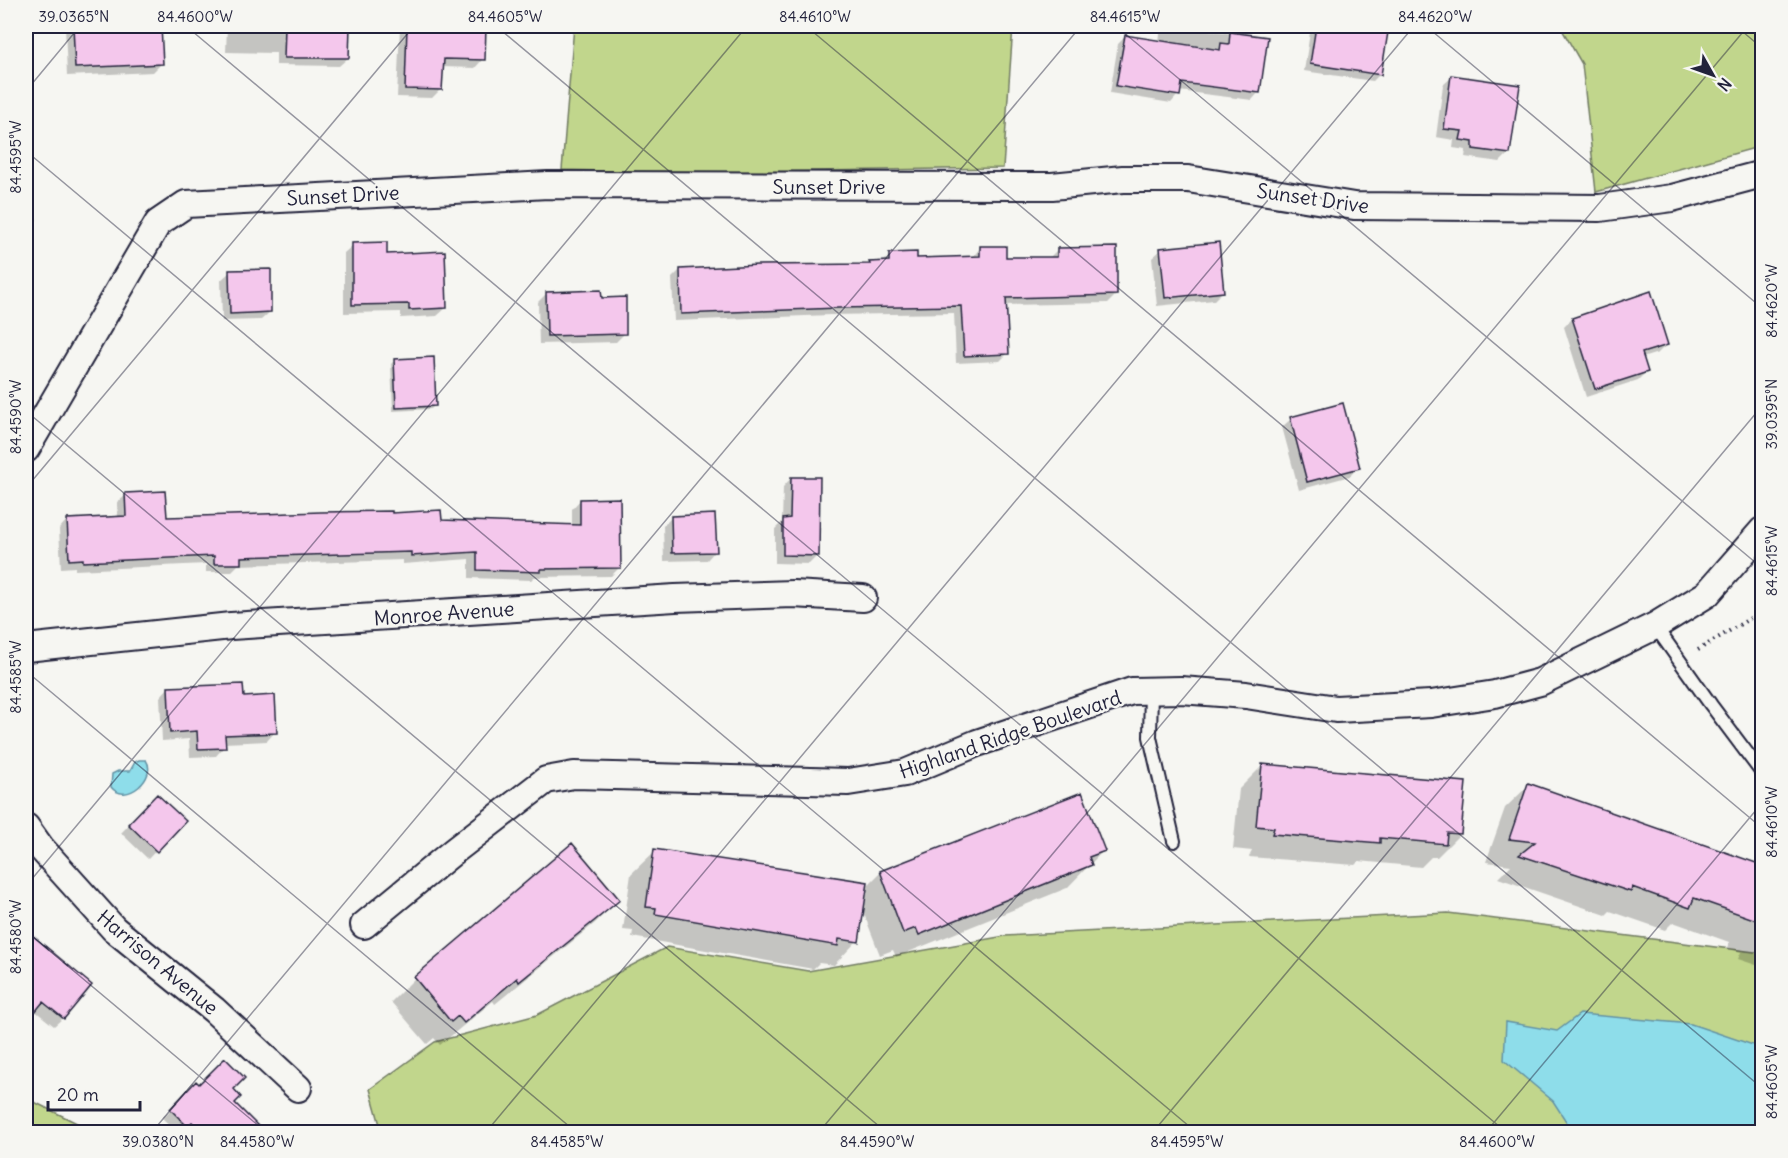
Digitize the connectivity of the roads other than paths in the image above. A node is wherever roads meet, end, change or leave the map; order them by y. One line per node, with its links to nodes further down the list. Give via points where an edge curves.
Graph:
1 (1762, 174): 2 (street, Sunset Drive, via 1672,198 1600,208 1354,206 1188,179 1123,179 1052,186 549,185 186,204 158,223)
2 (26, 449)
3 (1762, 531): 5 (street, Highland Ridge Boulevard, via 1707,594)
4 (863, 598): 6 (street, Monroe Avenue, via 793,594 675,598 231,626)
5 (1654, 626): 7 (street, Highland Ridge Boulevard, via 1540,682 1431,704 1336,709 1246,695); 8 (lane)
6 (26, 648)
7 (1151, 691): 10 (lane, via 1150,737); 11 (street, Highland Ridge Boulevard, via 1132,691 977,743 905,772 848,782 574,775 546,780)
8 (1762, 772)
9 (26, 827): 12 (street, Harrison Avenue, via 41,849 114,929 214,1010)
10 (1174, 841)
11 (364, 926)
12 (298, 1089)

